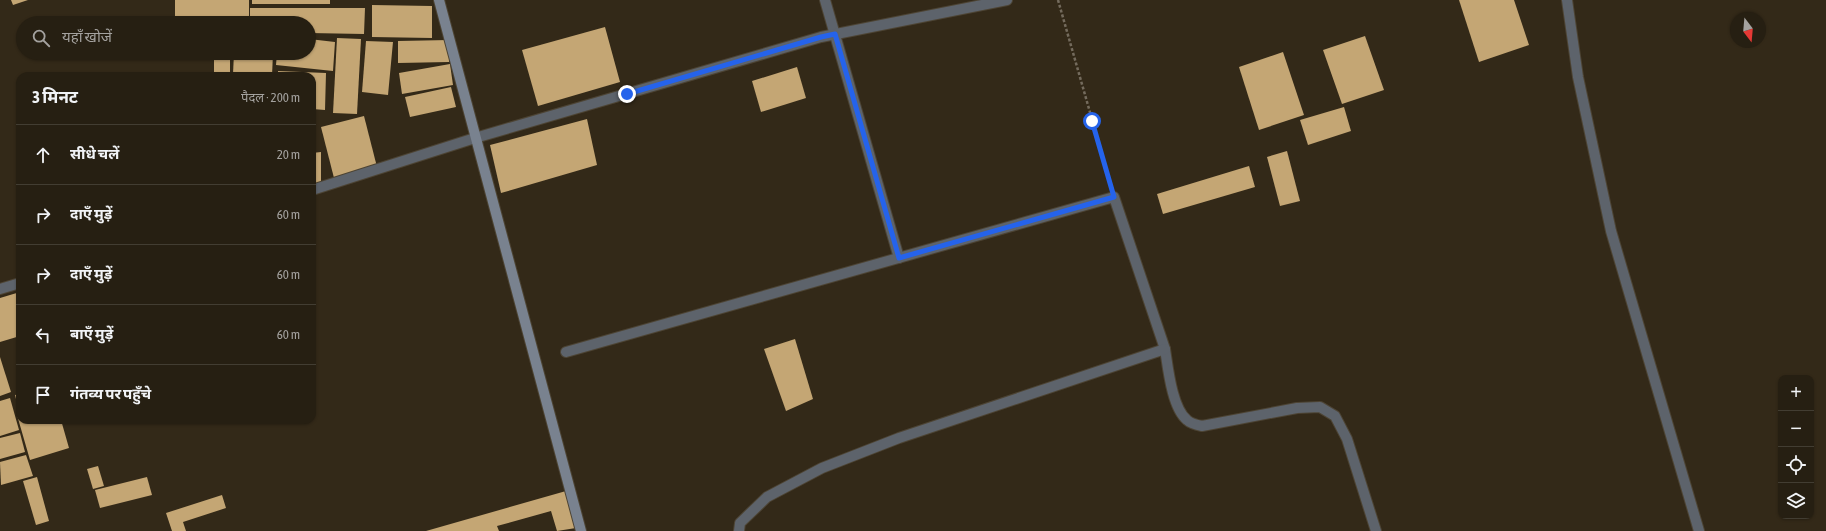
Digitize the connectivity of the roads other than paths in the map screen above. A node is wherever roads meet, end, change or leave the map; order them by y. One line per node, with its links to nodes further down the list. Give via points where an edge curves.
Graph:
1 (439, 0): 6 (street)
2 (825, 0): 5 (street)
3 (1007, 0): 5 (street)
4 (1567, 0): 16 (street, via 1578,77 1611,231)
5 (835, 34): 6 (street); 8 (street)
6 (475, 138): 7 (street); 13 (street)
7 (316, 189)
8 (899, 258): 11 (street, via 1114,197); 12 (street)
9 (16, 284): 10 (street)
10 (0, 289)
11 (1165, 349): 14 (street, via 899,438 822,468 767,497 740,523); 15 (street, via 1178,409 1188,421 1202,426 1297,408 1320,407 1335,416 1347,439)
12 (566, 352)
13 (581, 531)
14 (739, 531)
15 (1376, 531)
16 (1699, 531)

